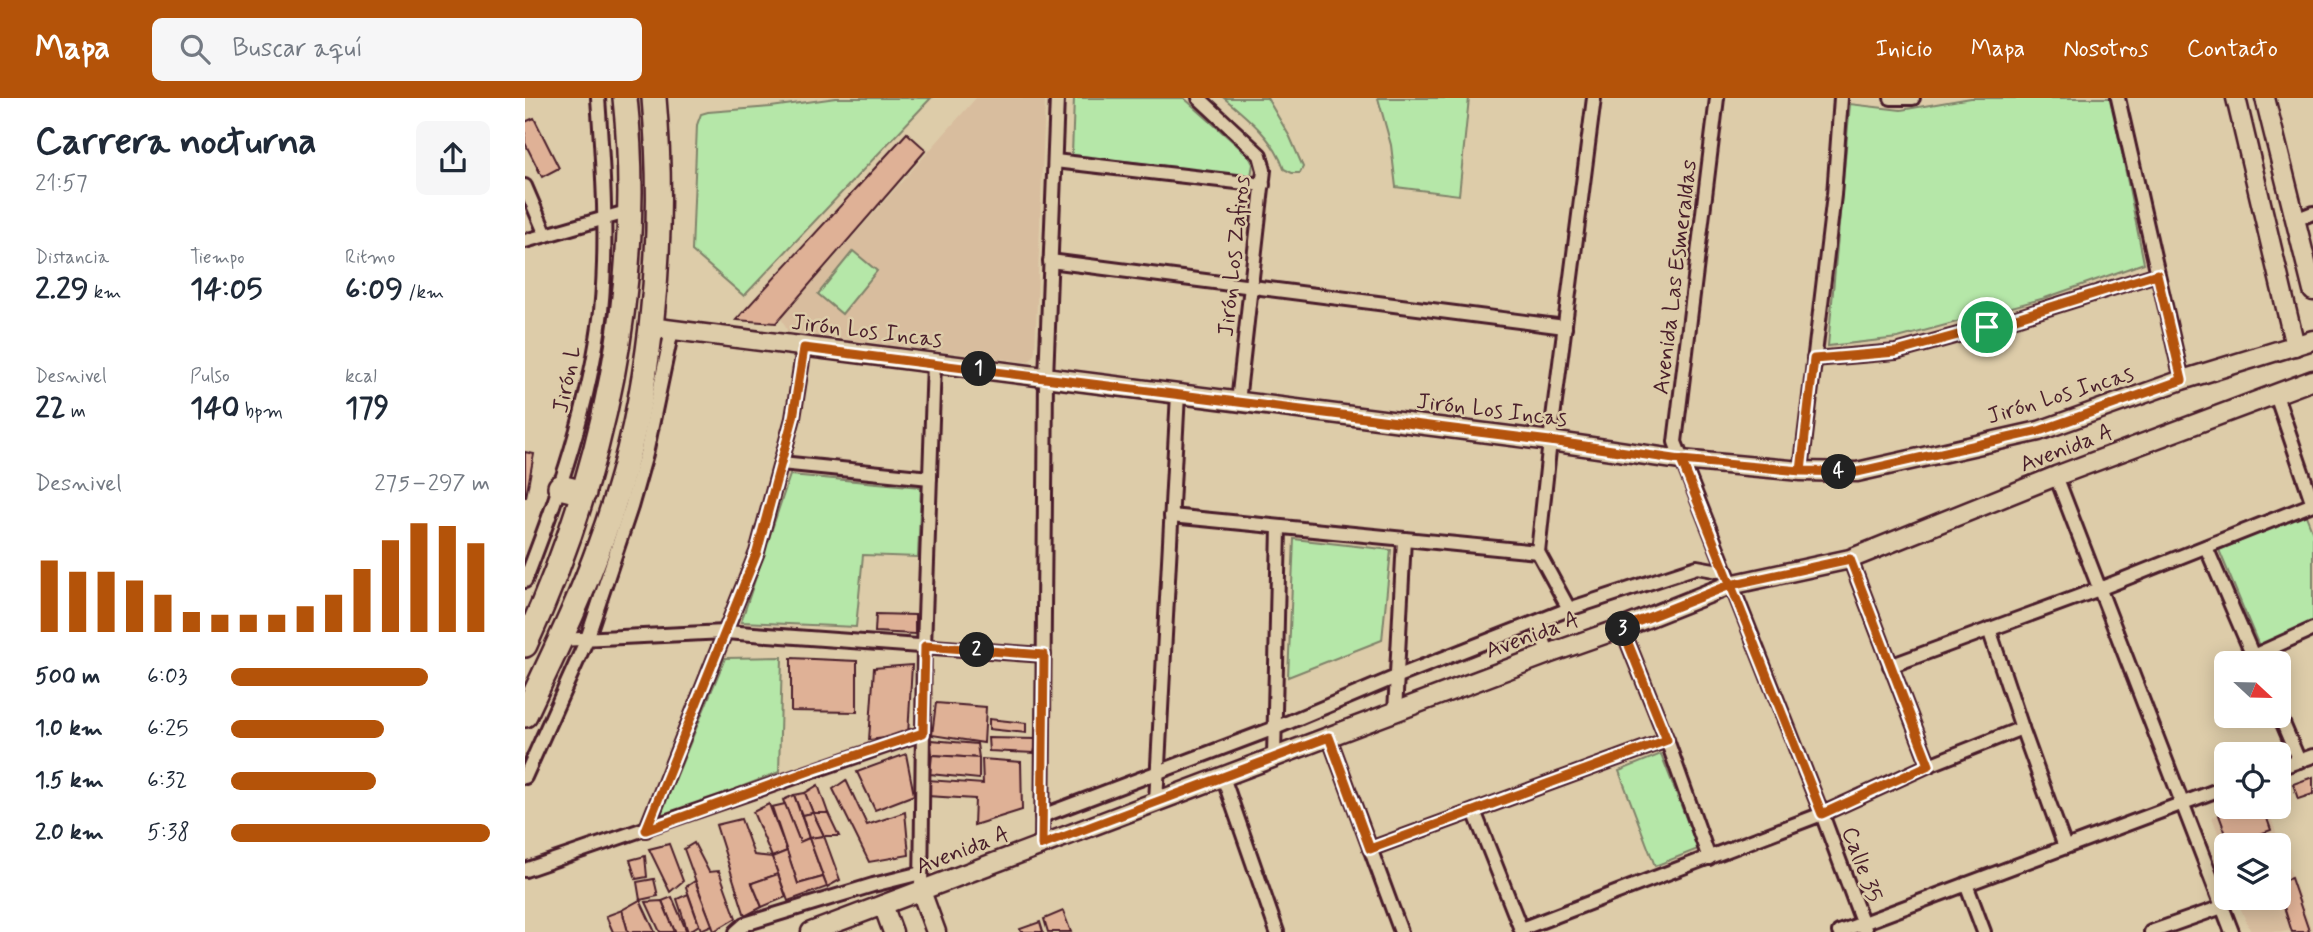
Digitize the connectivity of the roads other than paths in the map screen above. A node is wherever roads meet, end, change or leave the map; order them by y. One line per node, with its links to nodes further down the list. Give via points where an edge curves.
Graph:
1 (598, 98): 20 (street, Jirón L)
2 (625, 98): 18 (highway)
3 (654, 98): 17 (highway)
4 (1058, 98): 14 (street)
5 (1199, 98): 15 (street, Jirón Los Zafiros, via 1260,155)
6 (1594, 98): 28 (street)
7 (1717, 98): 44 (street, Avenida Las Esmeraldas, via 1675,442)
8 (1841, 98): 33 (street)
9 (1891, 98): 10 (street)
10 (1913, 98)
11 (2118, 98): 25 (street)
12 (2236, 98): 31 (street)
13 (2265, 98): 21 (street)
14 (1055, 161): 15 (street); 24 (street)
15 (1263, 185): 26 (street, Jirón Los Zafiros)
16 (525, 186): 22 (street)
17 (659, 209): 18 (highway); 29 (highway, via 656,274)
18 (630, 211): 20 (street); 42 (highway, via 620,330)
19 (2313, 213): 21 (street)
20 (603, 219): 22 (street); 49 (street, Jirón L, via 601,310 594,355)
21 (2295, 220): 27 (street)
22 (546, 235): 23 (street)
23 (525, 241)
24 (1050, 261): 26 (street); 37 (street)
25 (2157, 274): 33 (street, via 1896,352); 35 (street)
26 (1251, 288): 28 (street); 40 (street, Jirón Los Zafiros)
27 (2313, 291)
28 (1565, 327): 41 (street)
29 (661, 329): 32 (street, Jirón Los Incas); 43 (highway); 66 (street, via 646,454)
30 (2313, 340): 31 (street, Jirón Los Incas)
31 (2295, 346): 35 (street, Jirón Los Incas)
32 (804, 348): 34 (street, Jirón Los Incas); 45 (street)
33 (1814, 359): 46 (street)
34 (934, 363): 37 (street, Jirón Los Incas); 48 (street)
35 (2182, 380): 46 (street, Jirón Los Incas, via 2039,431 1857,472)
36 (2313, 380): 39 (street, Avenida A)
37 (1046, 385): 38 (street, Jirón Los Incas); 70 (street)
38 (1178, 394): 40 (street, Jirón Los Incas); 51 (street)
39 (2276, 395): 47 (street, Avenida A); 54 (street, via 2313,504)
40 (1238, 402): 41 (street, Jirón Los Incas)
41 (1550, 441): 44 (street, Jirón Los Incas); 55 (street)
42 (596, 447): 43 (highway); 50 (highway)
43 (628, 452): 67 (highway, via 601,542)
44 (1681, 460): 46 (street, Jirón Los Incas); 57 (street, Calle 35)
45 (781, 463): 48 (street); 65 (street, via 757,552)
46 (1801, 471)
47 (2056, 476): 56 (street, Avenida A); 59 (street)
48 (930, 478): 69 (street)
49 (560, 487): 50 (highway); 58 (street, Jirón L)
50 (584, 493): 68 (highway)
51 (1171, 516): 52 (street); 89 (street)
52 (1279, 527): 53 (street); 78 (street)
53 (1404, 539): 55 (street); 75 (street)
54 (2206, 547): 59 (street); 71 (street)
55 (1538, 552): 60 (street)
56 (1850, 559): 57 (street, Avenida A); 74 (street)
57 (1727, 579): 60 (street, via 1697,567); 62 (street, Avenida A); 96 (street, Calle 35)
58 (525, 581)
59 (2099, 589): 63 (street); 94 (street)
60 (1569, 609): 61 (street)
61 (1538, 622): 73 (street); 75 (street)
62 (1622, 628): 73 (street, Avenida A); 83 (street)
63 (1989, 629): 74 (street); 79 (street)
64 (2313, 629): 72 (street)
65 (725, 632): 66 (street); 69 (street); 98 (street)
66 (587, 639): 67 (street); 90 (street)
67 (560, 640): 77 (highway)
68 (525, 645)
69 (925, 646): 70 (street); 81 (street)
70 (1044, 649): 97 (street)
71 (2252, 651)
72 (2270, 651)
73 (1548, 654): 76 (street, Avenida A)
74 (1890, 666): 88 (street)
75 (1396, 677): 76 (street); 78 (street)
76 (1395, 712): 82 (street, Avenida A)
77 (525, 715)
78 (1275, 728): 85 (street); 89 (street)
79 (2022, 728): 88 (street); 100 (street)
80 (2285, 728): 86 (street)
81 (923, 733): 98 (street); 104 (street)
82 (1329, 737): 85 (street, Avenida A); 101 (street)
83 (1667, 740): 95 (street); 102 (street)
84 (2313, 756): 86 (street)
85 (1274, 757): 91 (street, Avenida A)
86 (2299, 761): 87 (street)
87 (2291, 764)
88 (1929, 765): 96 (street)
89 (1158, 771): 93 (street); 97 (street)
90 (525, 777)
91 (1223, 777): 93 (street, Avenida A); 116 (street)
92 (2214, 791): 94 (street)
93 (1156, 802): 99 (street, Avenida A)
94 (2182, 803): 100 (street); 106 (street)
95 (1474, 811): 101 (street); 111 (street)
96 (1822, 814): 102 (street); 110 (street, Calle 35)
97 (1042, 816): 99 (street)
98 (646, 830): 103 (street)
99 (1042, 845): 104 (street, Avenida A)
100 (2065, 847): 105 (street)
101 (1370, 849): 117 (street)
102 (1709, 858): 111 (street)
103 (525, 870)
104 (921, 882): 107 (street, Avenida A); 112 (street, via 873,885 745,924); 115 (street)
105 (1966, 884): 110 (street); 119 (street)
106 (2214, 885)
107 (883, 905): 113 (street, Avenida A); 114 (street)
108 (2214, 909): 120 (street)
109 (2224, 910): 121 (street)
110 (1864, 927): 118 (street)
111 (1521, 930)
112 (736, 932)
113 (811, 932)
114 (893, 932)
115 (936, 932)
116 (1277, 932)
117 (1401, 932)
118 (1839, 932)
119 (1984, 932)
120 (2151, 932)
121 (2232, 932)

